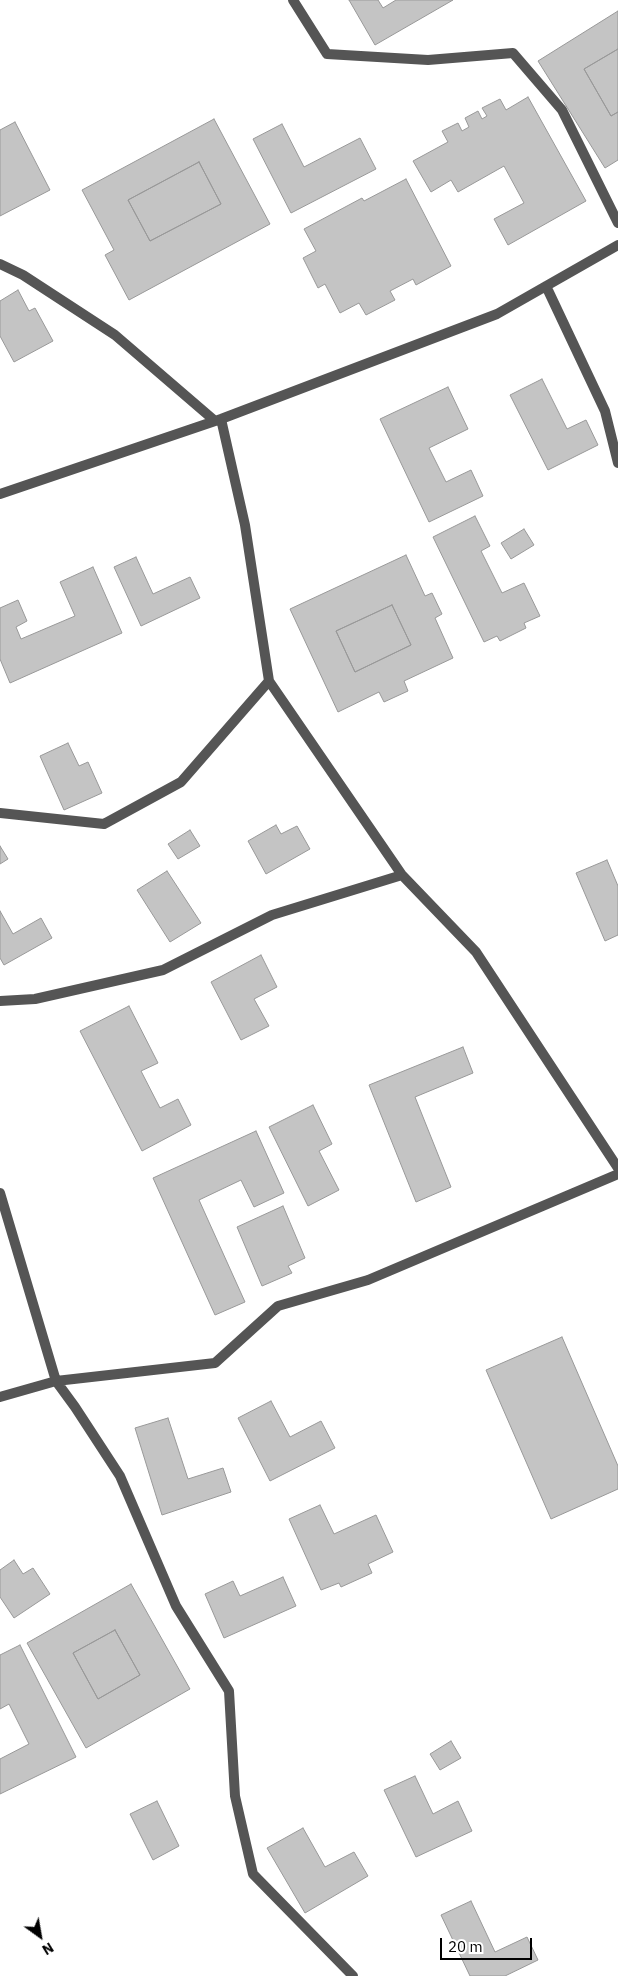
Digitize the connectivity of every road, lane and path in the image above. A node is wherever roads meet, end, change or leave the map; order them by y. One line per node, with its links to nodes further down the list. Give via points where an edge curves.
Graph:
1 (293, 0): 2 (street, via 327,54 428,60 513,53 562,110)
2 (618, 223)
3 (618, 246): 5 (street)
4 (0, 264): 6 (street, via 23,275 115,335)
5 (546, 286): 6 (street, via 497,314); 7 (street, via 605,411)
6 (218, 420): 8 (street); 9 (street, via 245,525)
7 (617, 459)
8 (0, 494)
9 (269, 682): 10 (street, via 182,782 104,824); 11 (street)
10 (0, 813)
11 (402, 875): 12 (street, via 272,915 163,970 34,999); 13 (street, via 476,952)
12 (0, 1001)
13 (618, 1168)
14 (618, 1174): 16 (street, via 368,1280 278,1306 215,1363)
15 (0, 1193): 16 (street)
16 (56, 1381): 17 (street); 18 (street, via 120,1476 176,1606 229,1691 235,1796 253,1874)
17 (0, 1397)
18 (353, 1976)

